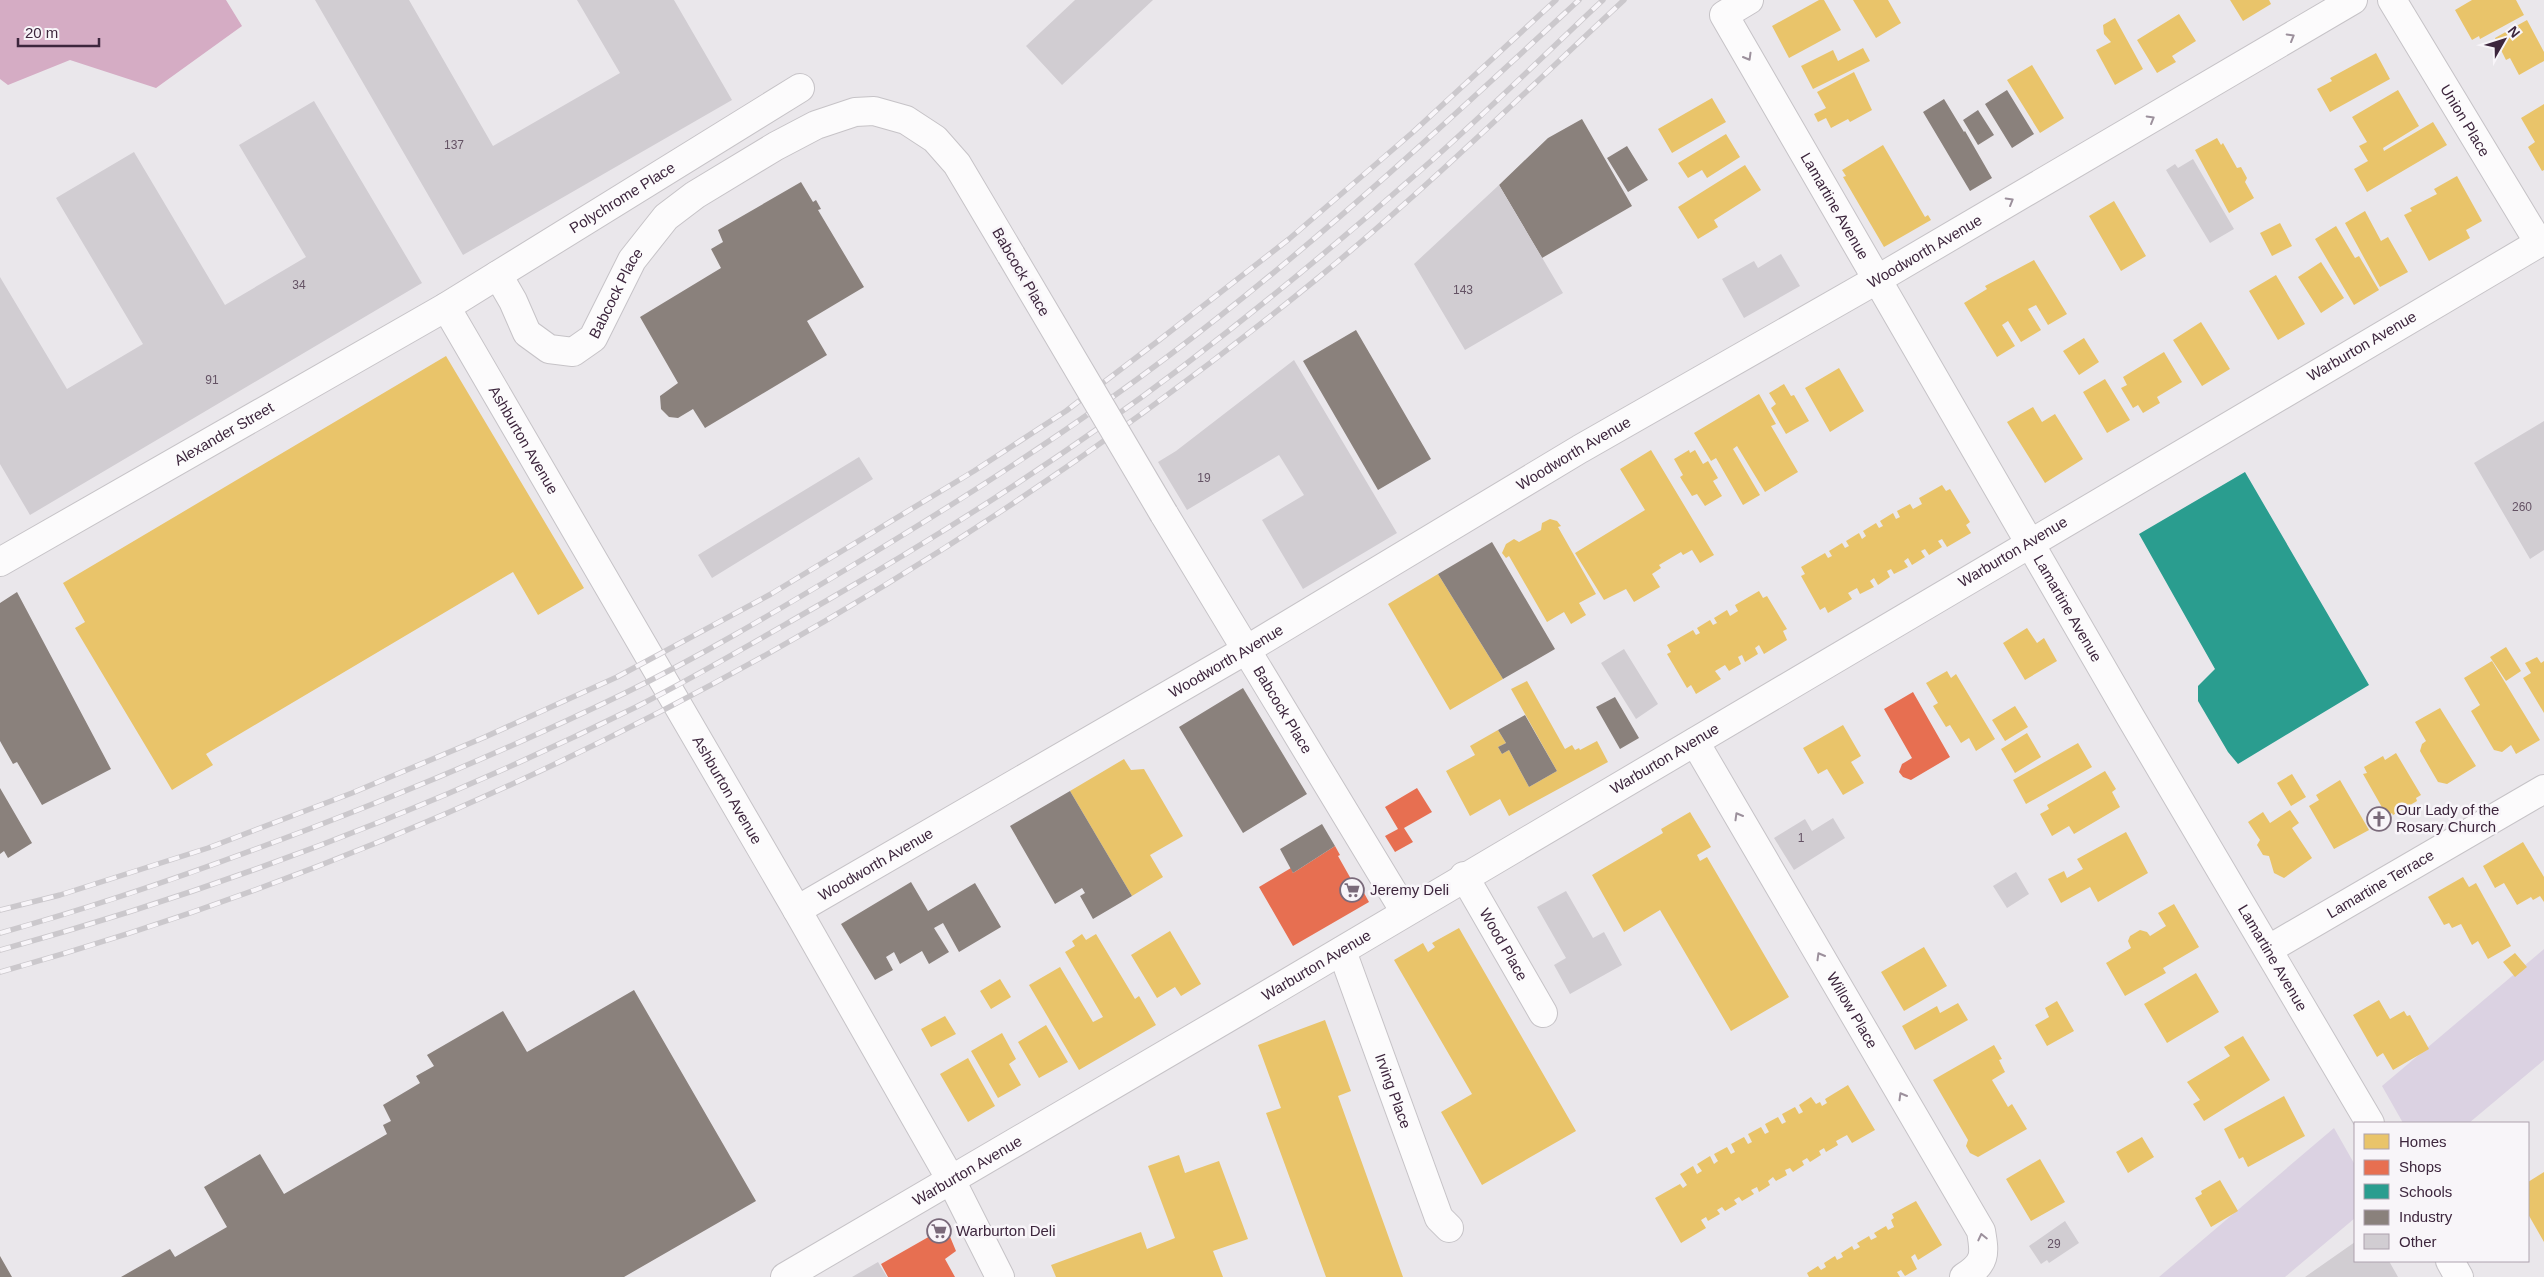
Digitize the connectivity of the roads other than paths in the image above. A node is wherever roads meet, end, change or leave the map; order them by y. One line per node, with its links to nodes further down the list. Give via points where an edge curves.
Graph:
1 (1749, 0): 9 (street, Lamartine Avenue, one-way to 9, via 1724,15)
2 (2353, 0): 9 (street, Woodworth Avenue, one-way to 2)
3 (2392, 0): 7 (street, Union Place)
4 (800, 88): 5 (street, Polychrome Place)
5 (675, 165): 6 (street); 8 (street, Polychrome Place)
6 (694, 196): 8 (street, Babcock Place, via 666,218 632,260 593,338 573,352 549,348 527,333); 13 (street, Babcock Place, bridge, via 816,124 855,112 874,112 906,120 935,139 957,164)
7 (2541, 241): 11 (street, Warburton Avenue)
8 (498, 275): 10 (street, Polychrome Place)
9 (1878, 279): 11 (street, Lamartine Avenue); 13 (street, Woodworth Avenue, via 1580,449)
10 (446, 307): 12 (street, Alexander Street); 17 (street, Ashburton Avenue)
11 (2030, 540): 14 (street, Warburton Avenue); 19 (street, Lamartine Avenue, via 2131,718)
12 (0, 562)
13 (1246, 650): 17 (street, Woodworth Avenue); 18 (street, Babcock Place)
14 (1694, 742): 16 (street, Warburton Avenue); 28 (street, Willow Place, one-way to 14, via 1978,1268 1984,1251 1981,1231)
15 (2544, 788): 19 (street, Lamartine Terrace)
16 (1464, 876): 18 (street, Warburton Avenue); 21 (street, Wood Place)
17 (797, 910): 23 (street, Ashburton Avenue)
18 (1404, 912): 20 (street, Warburton Avenue)
19 (2269, 949): 22 (street, Lamartine Avenue)
20 (1342, 951): 23 (street, Warburton Avenue); 24 (street, Irving Place, via 1438,1218)
21 (1543, 1013)
22 (2369, 1122)
23 (951, 1180): 26 (street, Warburton Avenue); 27 (street, Ashburton Avenue)
24 (1449, 1228)
25 (2451, 1262): 29 (street)
26 (784, 1277)
27 (1000, 1277)
28 (1964, 1277)
29 (2459, 1277)

